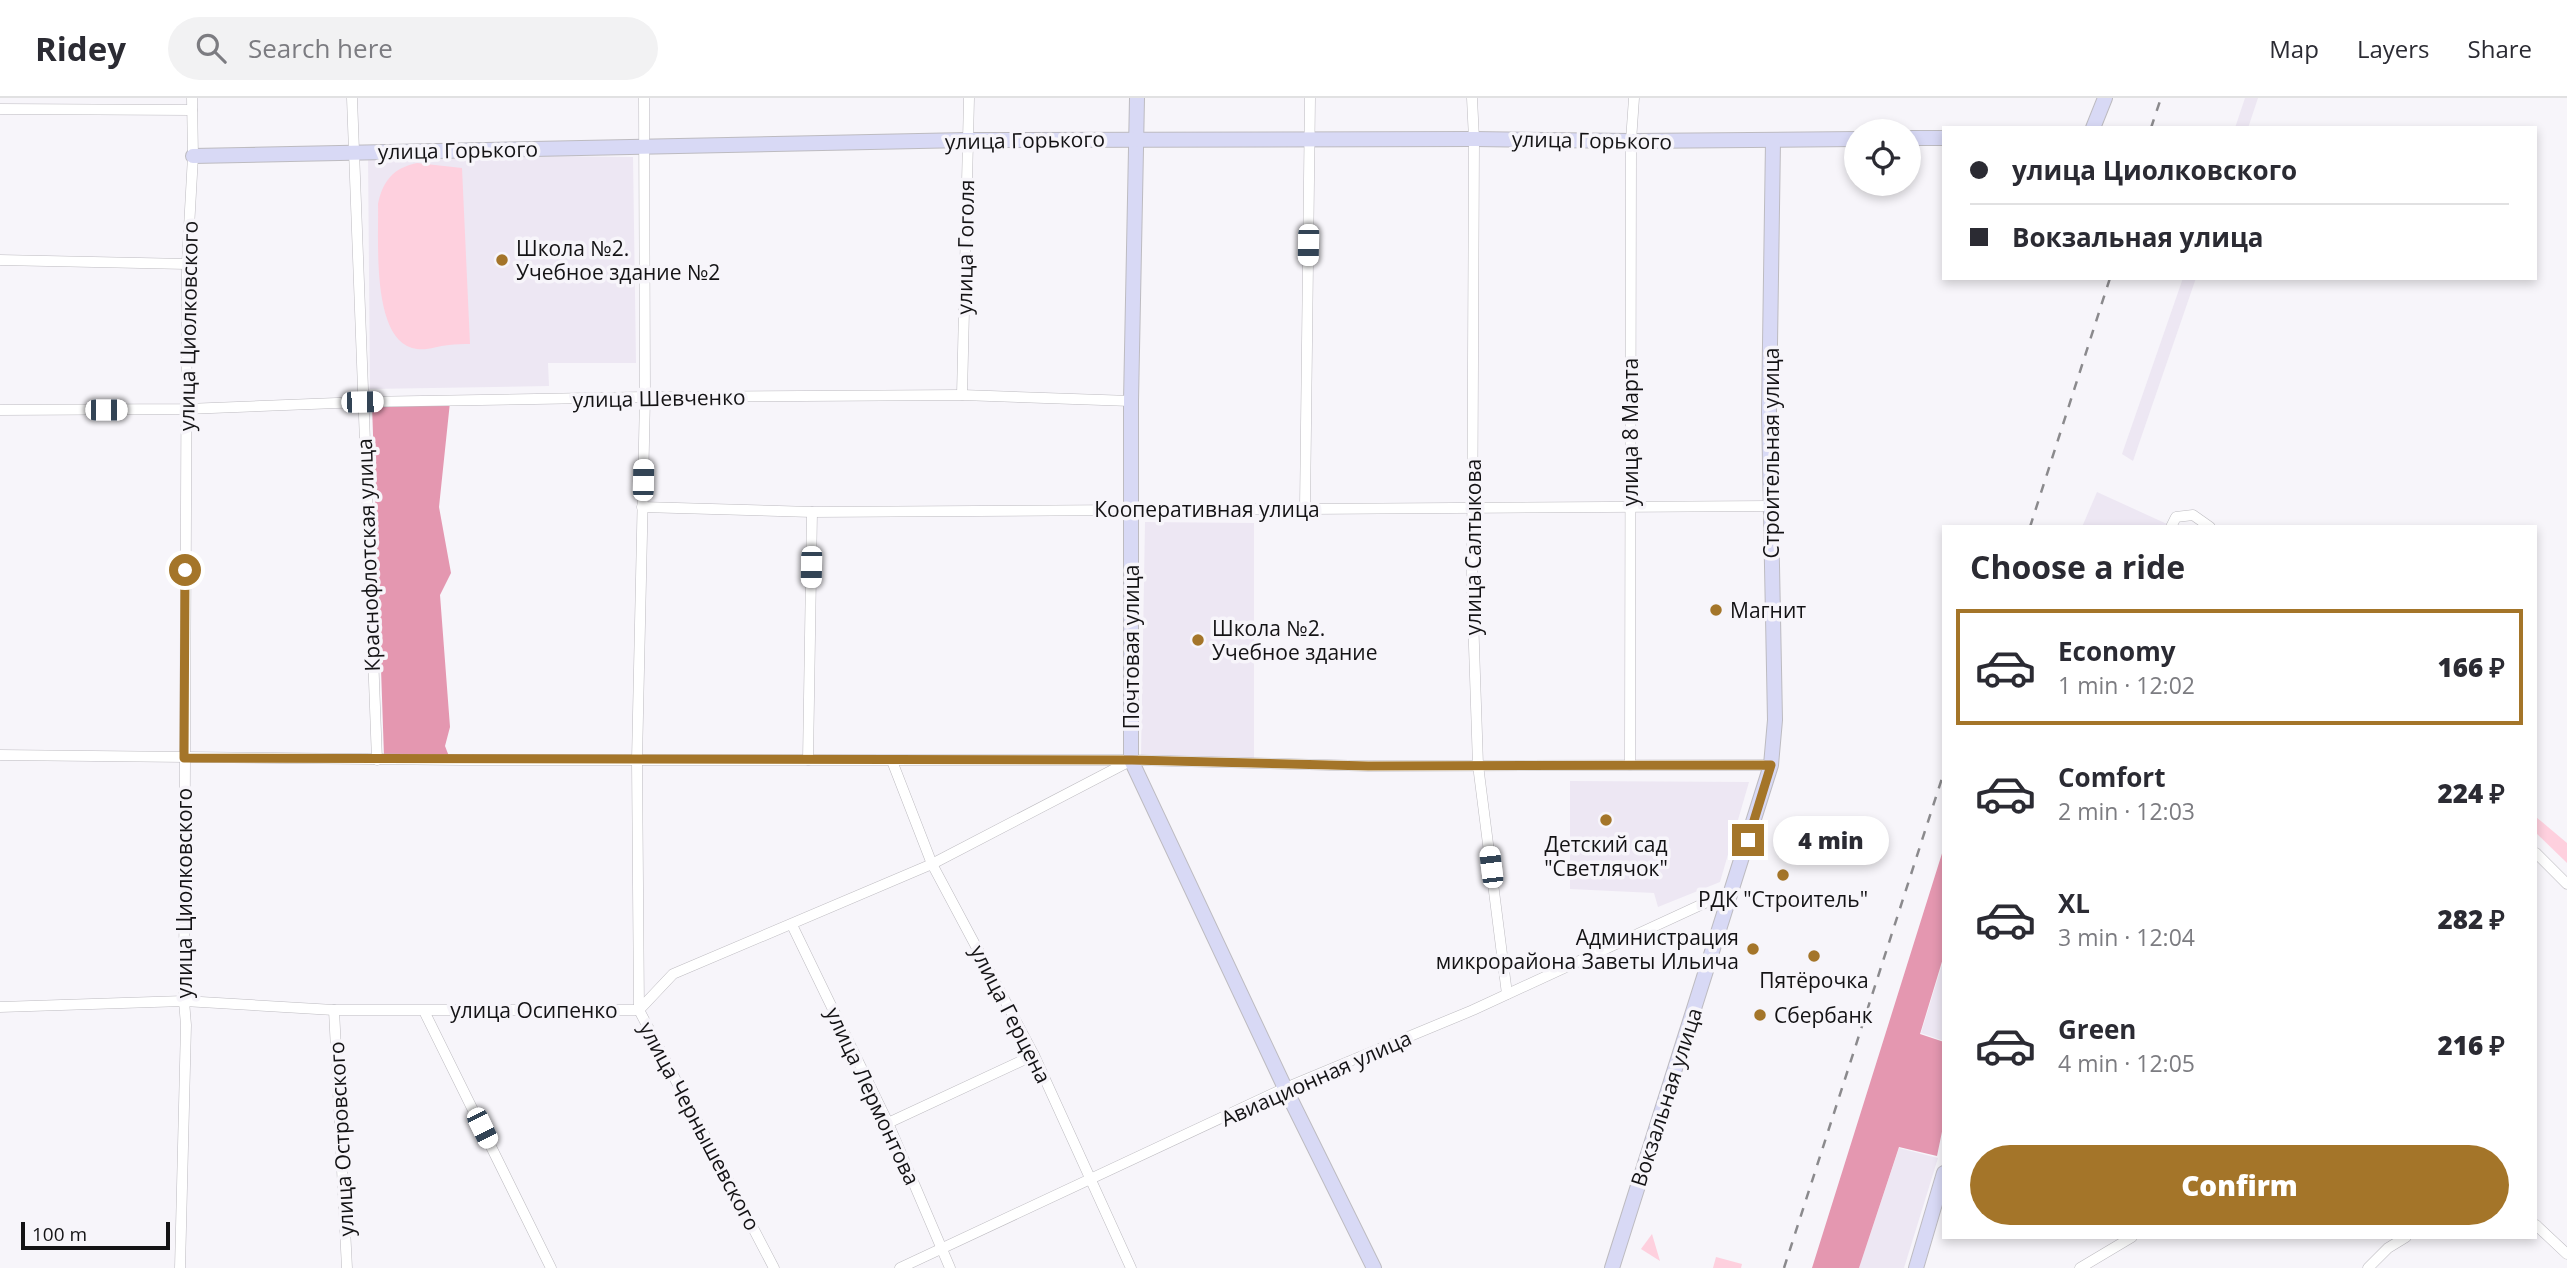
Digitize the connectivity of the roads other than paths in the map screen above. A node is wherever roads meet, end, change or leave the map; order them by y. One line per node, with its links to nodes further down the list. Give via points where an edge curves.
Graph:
1 (192, 98): 11 (street, улица Циолковского)
2 (352, 98): 23 (street, Краснофлотская улица)
3 (644, 98): 22 (street, улица Чернышевского)
4 (969, 98): 18 (street, улица Гоголя)
5 (1137, 98): 16 (street, Почтовая улица)
6 (1310, 98): 19 (street)
7 (1472, 98): 13 (street, улица Салтыкова)
8 (1634, 98): 20 (street, улица 8 Марта)
9 (2105, 98): 12 (street)
10 (0, 109): 11 (street)
11 (192, 110): 24 (street, улица Циолковского)
12 (2094, 126)
13 (1474, 138): 19 (street, улица Горького); 20 (street, улица Горького); 37 (street, улица Салтыкова)
14 (1921, 138): 15 (street)
15 (1942, 138)
16 (1135, 139): 18 (street, улица Горького); 19 (street, улица Горького); 29 (street, Почтовая улица)
17 (1844, 139): 21 (street, улица Горького)
18 (967, 140): 22 (street, улица Горького); 27 (street, улица Гоголя)
19 (1310, 140): 36 (street)
20 (1631, 141): 21 (street, улица Горького); 33 (street, улица 8 Марта)
21 (1773, 141): 34 (street, Строительная улица)
22 (643, 148): 23 (street, улица Горького); 28 (street, улица Чернышевского)
23 (354, 151): 24 (street, улица Горького); 30 (street, Краснофлотская улица)
24 (193, 156): 26 (street, улица Циолковского)
25 (0, 260): 26 (street)
26 (187, 264): 31 (street, улица Циолковского)
27 (962, 396): 28 (street, улица Шевченко); 29 (street, улица Шевченко)
28 (645, 397): 30 (street, улица Шевченко); 35 (street, улица Чернышевского)
29 (1131, 401): 38 (street, Почтовая улица)
30 (362, 402): 31 (street, улица Шевченко); 44 (street, Краснофлотская улица)
31 (186, 409): 32 (street, улица Шевченко); 43 (street, улица Циолковского)
32 (0, 410)
33 (1629, 505): 34 (street, Кооперативная улица); 37 (street, Кооперативная улица); 50 (street, улица 8 Марта)
34 (1771, 506): 51 (street, Строительная улица, via 1775,720)
35 (642, 507): 39 (street, Кооперативная улица); 45 (street, улица Чернышевского)
36 (1305, 508): 37 (street, Кооперативная улица); 38 (street, Кооперативная улица)
37 (1472, 508): 49 (street, улица Салтыкова)
38 (1131, 510): 39 (street, Кооперативная улица); 47 (street, Почтовая улица)
39 (812, 512): 46 (street)
40 (2172, 525): 41 (street, via 2176,517 2195,515)
41 (2208, 525)
42 (0, 755): 43 (street)
43 (184, 758): 44 (street); 58 (street, улица Циолковского)
44 (377, 760): 45 (street)
45 (637, 760): 46 (street); 61 (street, улица Чернышевского)
46 (808, 760): 48 (street)
47 (1132, 760): 48 (street); 49 (street); 53 (street, улица Осипенко); 64 (street, Почтовая улица)
48 (892, 761): 53 (street, улица Герцена)
49 (1478, 765): 50 (street); 57 (street, улица Салтыкова)
50 (1630, 765): 51 (street)
51 (1771, 765): 55 (street, Вокзальная улица)
52 (2537, 853): 54 (street)
53 (932, 864): 56 (street, улица Осипенко); 63 (street, улица Герцена)
54 (2567, 884)
55 (1734, 889): 57 (street, Авиационная улица); 81 (street, Вокзальная улица)
56 (792, 925): 61 (street, улица Осипенко, via 673,974); 65 (street, улица Лермонтова)
57 (1507, 994): 64 (street, Авиационная улица)
58 (184, 1001): 59 (street, улица Осипенко); 60 (street, улица Осипенко); 73 (street, улица Циолковского)
59 (0, 1007)
60 (334, 1010): 62 (street, улица Осипенко); 74 (street, улица Островского)
61 (639, 1010): 62 (street, улица Осипенко); 76 (street, улица Чернышевского)
62 (424, 1011): 75 (street)
63 (1034, 1055): 65 (street); 66 (street, улица Герцена)
64 (1285, 1088): 66 (street, Авиационная улица); 80 (street, Почтовая улица)
65 (888, 1123): 71 (street, улица Лермонтова)
66 (1092, 1180): 71 (street, Авиационная улица); 79 (street, улица Герцена)
67 (1942, 1180): 82 (street)
68 (2537, 1226): 72 (street)
69 (2129, 1239): 83 (street)
70 (2403, 1239): 84 (street)
71 (942, 1250): 77 (street, Авиационная улица); 78 (street, улица Лермонтова)
72 (2567, 1254)
73 (180, 1268)
74 (347, 1268)
75 (551, 1268)
76 (774, 1268)
77 (900, 1268)
78 (950, 1268)
79 (1131, 1268)
80 (1374, 1268)
81 (1612, 1268)
82 (1916, 1268)
83 (2080, 1268)
84 (2368, 1268)

